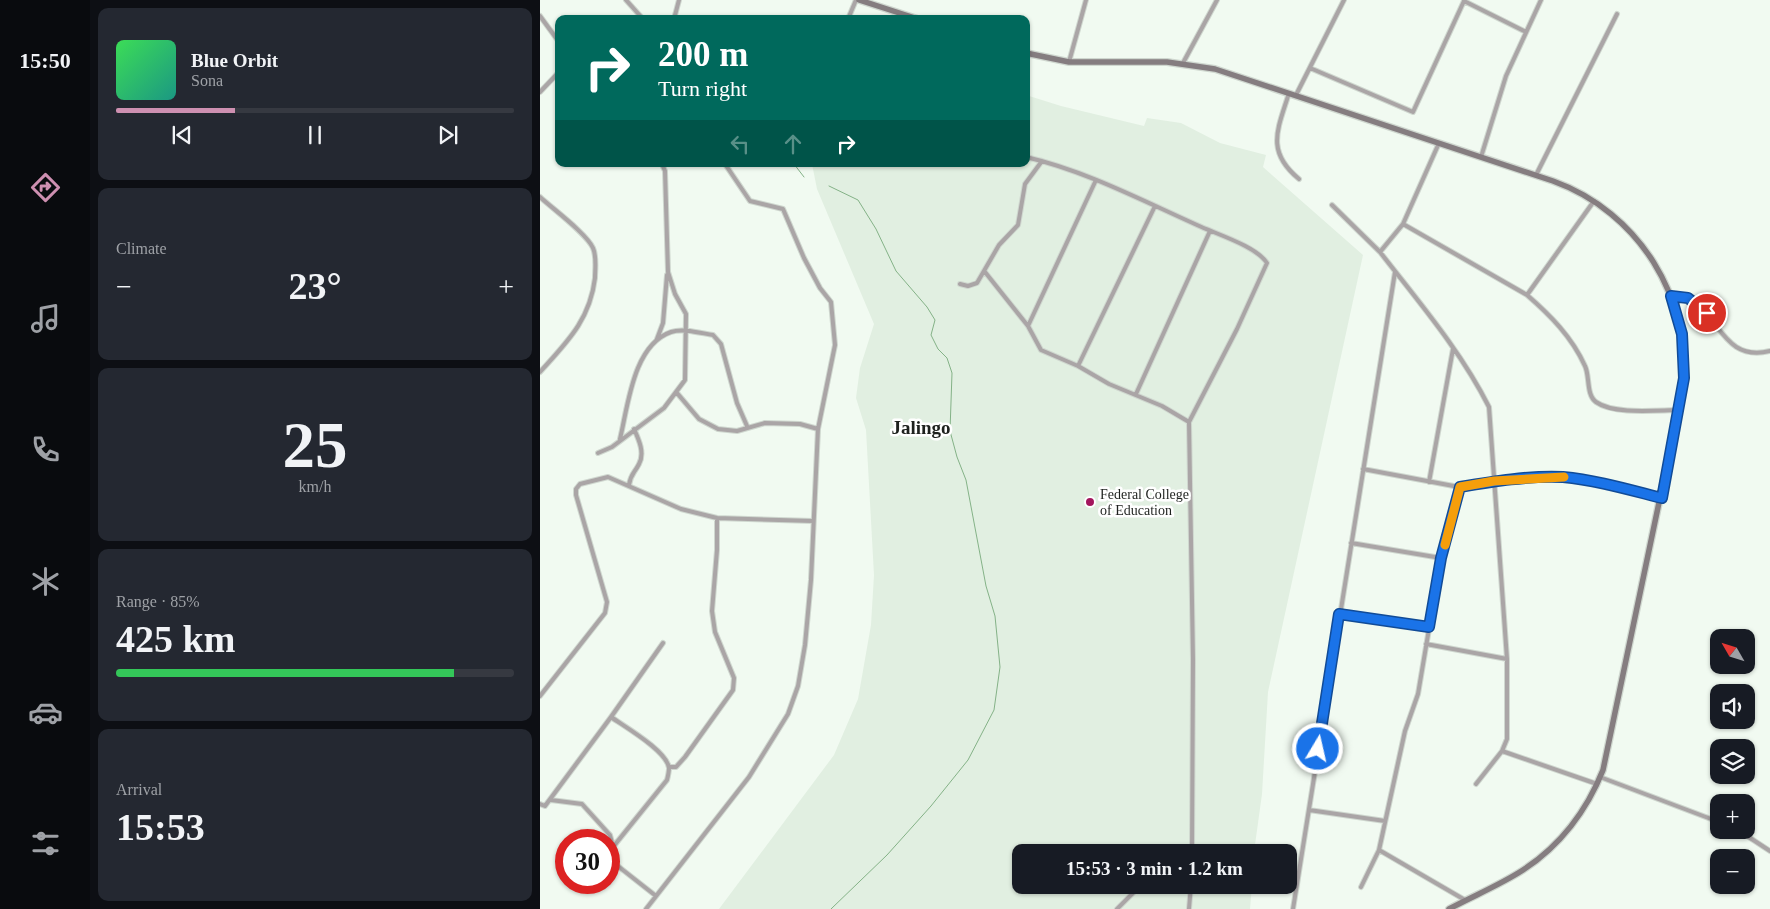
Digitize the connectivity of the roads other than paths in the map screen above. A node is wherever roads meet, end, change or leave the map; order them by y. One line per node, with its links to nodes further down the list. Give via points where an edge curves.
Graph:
1 (626, 0): 10 (street)
2 (679, 0): 11 (street)
3 (858, 0): 12 (street); 13 (main road)
4 (1086, 0): 18 (street)
5 (1217, 0): 19 (street)
6 (1344, 0): 20 (street)
7 (1541, 0): 15 (street)
8 (1463, 1): 15 (street); 20 (street, via 1413,112)
9 (1617, 14): 31 (street)
10 (639, 15)
11 (675, 15)
12 (850, 15)
13 (905, 15)
14 (540, 16): 16 (street)
15 (1526, 32): 26 (street, via 1506,76)
16 (555, 37)
17 (1030, 54): 18 (main road)
18 (1069, 62): 19 (main road)
19 (1183, 63): 23 (main road, via 1215,69)
20 (1310, 68): 24 (street)
21 (555, 80): 22 (street)
22 (540, 92)
23 (1289, 93): 24 (main road); 32 (street, via 1275,144 1279,158)
24 (1296, 95): 25 (main road)
25 (1439, 143): 26 (main road); 38 (street)
26 (1481, 157): 31 (main road)
27 (1030, 158): 28 (street)
28 (1042, 161): 33 (street); 42 (street, via 1025,184 1018,225 1000,245)
29 (662, 167): 41 (street)
30 (727, 167): 60 (street, via 750,201 784,209 804,258 831,302 835,345)
31 (1536, 175): 35 (main road)
32 (1299, 179)
33 (1096, 180): 37 (street); 47 (street)
34 (540, 198): 53 (street, via 593,248 596,266 593,297 586,315)
35 (1594, 201): 45 (street); 46 (main road, via 1640,241)
36 (1332, 205): 40 (street)
37 (1155, 206): 39 (street); 52 (street)
38 (1404, 224): 40 (street); 45 (street)
39 (1210, 231): 55 (street); 57 (street, via 1263,256 1267,263)
40 (1380, 252): 43 (street)
41 (668, 272): 48 (street, via 686,314); 49 (street, via 663,323)
42 (985, 272): 44 (street, via 977,283); 47 (street)
43 (1395, 272): 50 (street); 63 (street)
44 (960, 284)
45 (1526, 295): 56 (street, via 1560,327 1574,347 1588,372 1595,402 1627,411)
46 (1671, 296): 51 (street, via 1688,298 1707,313 1724,337 1739,348 1762,353); 56 (main road, via 1684,350)
47 (1028, 326): 52 (street, via 1041,350)
48 (686, 331): 49 (street, via 672,331); 54 (street, via 685,380); 58 (street, via 713,335 721,344 737,403)
49 (657, 339): 61 (street, via 640,362 632,382)
50 (1453, 348): 64 (street, via 1489,407); 65 (street)
51 (1770, 351)
52 (1078, 366): 55 (street, via 1109,384)
53 (540, 372)
54 (677, 393): 58 (street, via 699,419 718,429 737,431); 59 (street, via 664,408)
55 (1136, 394): 57 (street)
56 (1680, 410): 68 (main road)
57 (1189, 422): 93 (street)
58 (747, 426): 60 (street, via 783,423)
59 (634, 429): 61 (street); 66 (street, via 642,455 630,474)
60 (818, 429): 70 (street)
61 (620, 440): 62 (street)
62 (598, 453)
63 (1363, 469): 65 (street); 71 (street)
64 (1494, 481): 67 (street); 68 (street, via 1562,477); 77 (street)
65 (1429, 482): 67 (street)
66 (629, 485): 69 (street, via 681,509); 78 (street, via 608,477 580,484 576,489 607,602 605,613)
67 (1460, 487): 72 (street)
68 (1662, 498): 82 (main road)
69 (717, 518): 70 (street); 81 (street, via 712,612 715,632 734,678 733,690 685,758 676,767)
70 (813, 521): 100 (street, via 805,645 798,686 788,714 744,784)
71 (1351, 543): 72 (street); 73 (street)
72 (1441, 558): 74 (street)
73 (1339, 614): 74 (street); 87 (street)
74 (1429, 627): 76 (street)
75 (663, 643): 79 (street)
76 (1426, 644): 77 (street); 89 (street, via 1418,694)
77 (1507, 659): 80 (street, via 1507,739)
78 (540, 696)
79 (611, 717): 81 (street, via 659,752); 85 (street)
80 (1502, 751): 83 (street); 84 (street)
81 (669, 768): 91 (street, via 667,780)
82 (1600, 777): 84 (main road); 88 (street)
83 (1476, 784)
84 (1597, 784): 101 (main road, via 1570,827 1544,855 1521,872)
85 (551, 800): 86 (street, via 545,806); 90 (street, via 582,804)
86 (540, 804)
87 (1308, 810): 89 (street); 105 (street)
88 (1710, 819)
89 (1385, 821): 94 (street)
90 (605, 829)
91 (620, 838)
92 (1752, 839): 95 (street)
93 (1192, 844)
94 (1378, 850): 97 (street); 101 (street)
95 (1770, 851)
96 (620, 868): 100 (street)
97 (1360, 887)
98 (1132, 894): 103 (street)
99 (1190, 894): 104 (street)
100 (656, 896): 102 (street)
101 (1465, 900): 106 (main road)
102 (646, 909)
103 (1117, 909)
104 (1189, 909)
105 (1293, 909)
106 (1449, 909)

